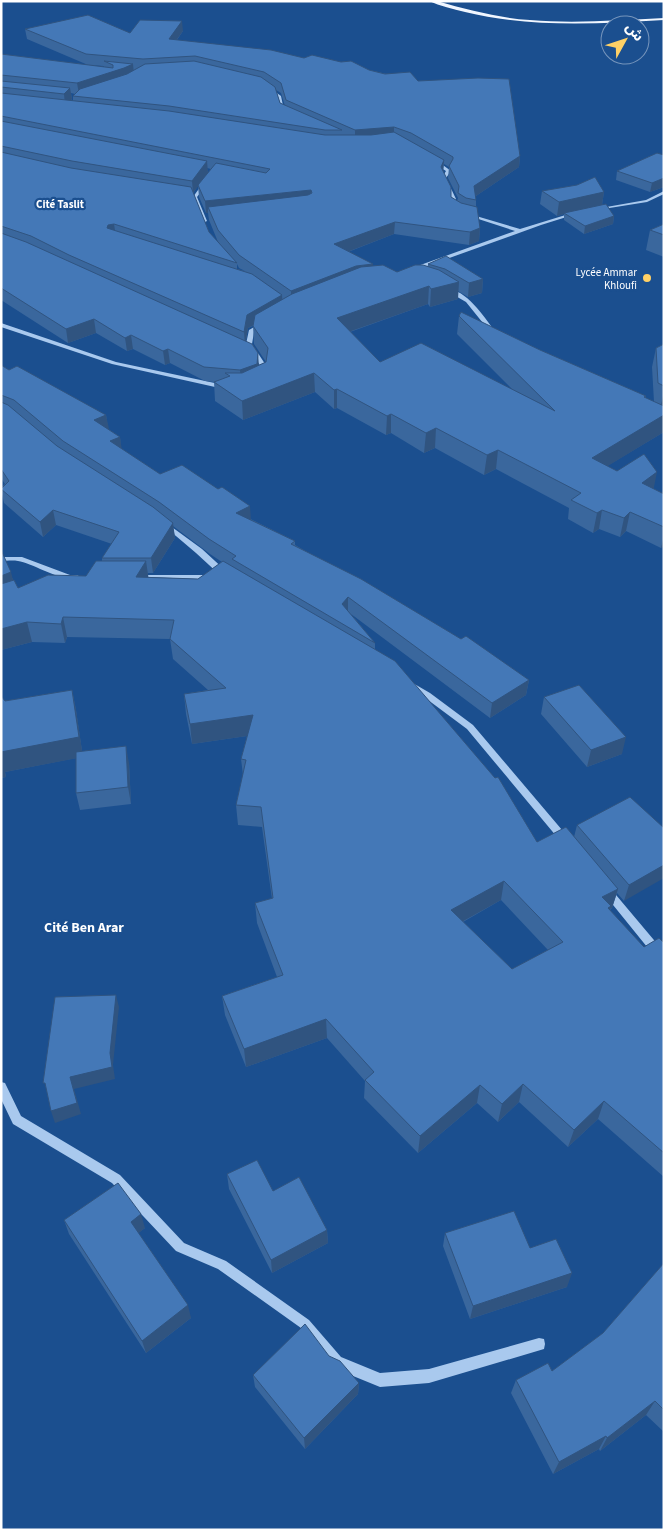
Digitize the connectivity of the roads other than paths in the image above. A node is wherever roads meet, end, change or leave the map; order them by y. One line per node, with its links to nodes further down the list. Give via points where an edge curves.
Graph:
1 (430, 1): 2 (main road, via 481,15 515,20)
2 (664, 19)
3 (263, 85): 4 (street, via 279,96 283,113)
4 (291, 116)
5 (425, 156): 15 (street, via 449,171 444,178 454,200 453,207)
6 (209, 178): 9 (street)
7 (664, 192): 10 (street, via 646,201)
8 (186, 195): 9 (street)
9 (195, 197): 13 (street)
10 (588, 211)
11 (579, 212): 15 (street)
12 (212, 216): 13 (street)
13 (203, 217): 14 (street)
14 (209, 231)
15 (520, 231): 16 (street)
16 (412, 270)
17 (441, 285): 20 (street, via 468,302 492,331)
18 (267, 322): 22 (street, via 252,331 249,344)
19 (1, 325): 24 (street, via 114,363 215,387)
20 (500, 335)
21 (248, 351): 22 (street)
22 (257, 356): 23 (street, via 264,367)
23 (262, 380)
24 (233, 388)
25 (158, 519): 29 (street, via 227,577)
26 (1, 559): 27 (street, via 20,559)
27 (69, 577): 28 (street); 30 (street)
28 (79, 577)
29 (128, 577)
30 (61, 580)
31 (402, 680): 32 (street, via 427,694 470,727)
32 (569, 845)
33 (600, 883): 34 (street)
34 (664, 960)
35 (1, 1087): 36 (street, via 17,1120 116,1179 180,1246 222,1265 305,1324 336,1362 380,1380 429,1376)
36 (539, 1344)

